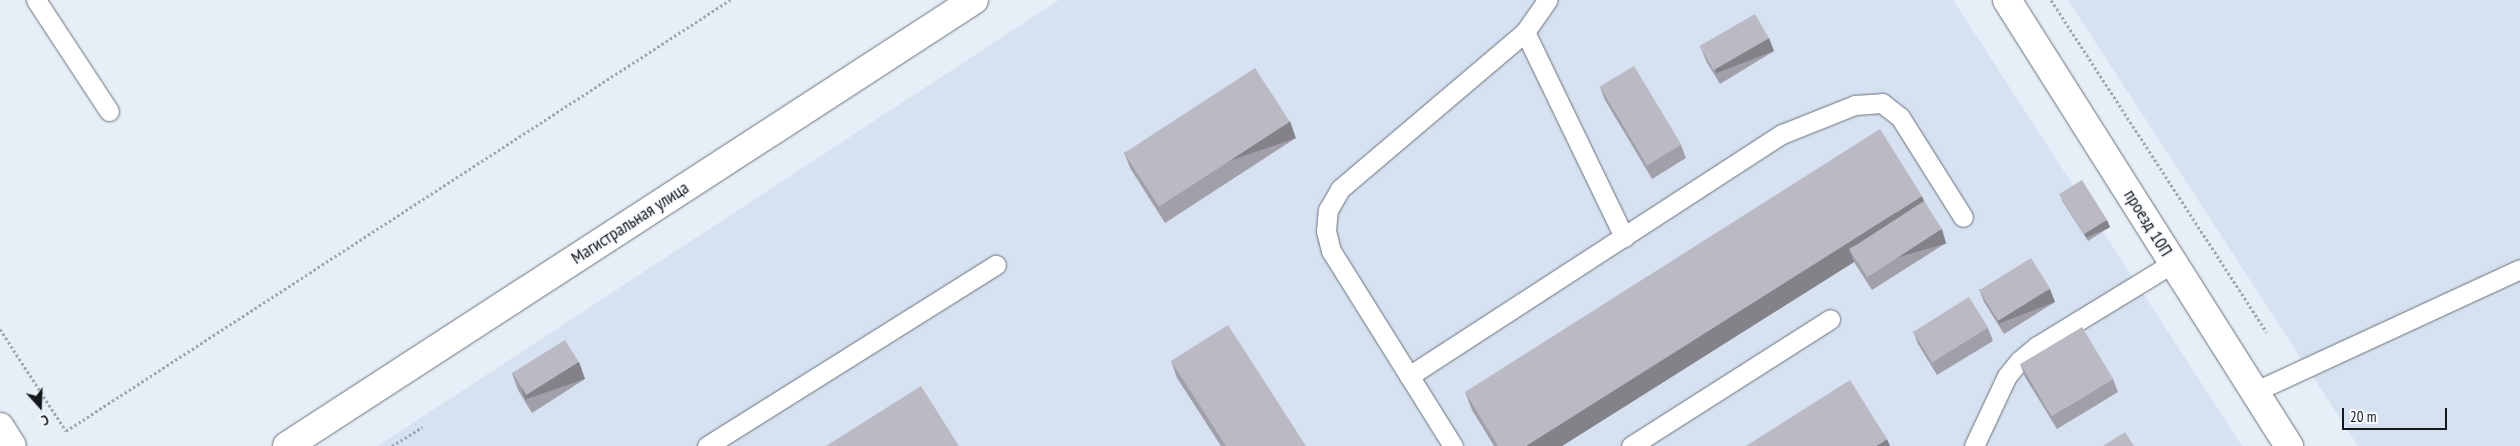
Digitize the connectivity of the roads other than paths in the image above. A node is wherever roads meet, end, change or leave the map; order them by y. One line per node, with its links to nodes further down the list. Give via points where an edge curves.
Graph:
1 (36, 0): 6 (lane)
2 (974, 0): 17 (main road, Магистральная улица)
3 (1547, 0): 5 (lane)
4 (2007, 0): 9 (main road, проезд 10П)
5 (1525, 32): 8 (lane); 13 (lane, via 1340,189 1328,210 1326,231 1332,251)
6 (110, 111)
7 (1963, 217): 8 (lane, via 1900,117 1882,104 1855,105 1782,134)
8 (1624, 236): 13 (lane)
9 (2173, 263): 14 (main road, проезд 10П); 21 (lane, via 2037,346 2019,361 2007,376)
10 (996, 265): 18 (lane)
11 (2520, 269): 14 (lane)
12 (1830, 319): 20 (lane)
13 (1409, 376): 19 (lane)
14 (2254, 392): 22 (main road, проезд 10П)
15 (0, 427): 16 (main road)
16 (12, 446)
17 (287, 446)
18 (707, 446)
19 (1453, 446)
20 (1631, 446)
21 (1974, 446)
22 (2289, 446)

